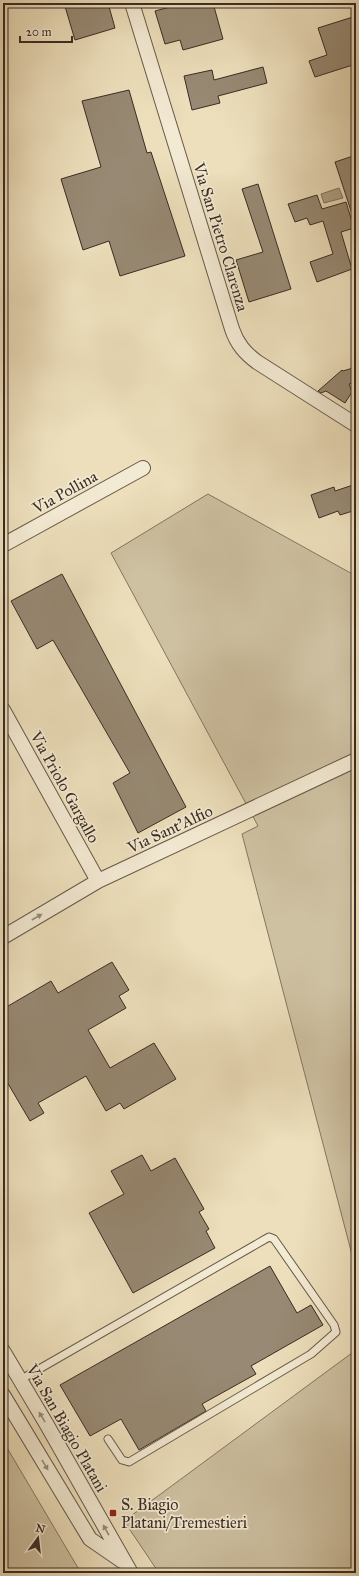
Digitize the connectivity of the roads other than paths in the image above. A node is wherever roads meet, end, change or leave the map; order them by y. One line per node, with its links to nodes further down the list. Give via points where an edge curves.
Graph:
1 (132, 3): 2 (street, Via San Pietro Clarenza, via 238,342 257,362)
2 (356, 425)
3 (143, 468): 4 (street, Via Pollina)
4 (3, 546)
5 (3, 710): 7 (street, Via Priolo Gargallo)
6 (356, 760): 7 (street, Via Sant'Alfio)
7 (98, 881): 8 (street, Via Sant'Alfio, one-way to 7)
8 (3, 936)
9 (3, 1351): 10 (street, Via San Biagio Platani)
10 (20, 1380): 12 (lane, via 269,1237 274,1239 334,1324 336,1332 310,1354 129,1462 122,1460); 13 (street, Via San Biagio Platani, one-way to 10)
11 (3, 1395): 13 (street, Via San Biagio Platani, one-way to 13, via 90,1539)
12 (108, 1439)
13 (128, 1568)

